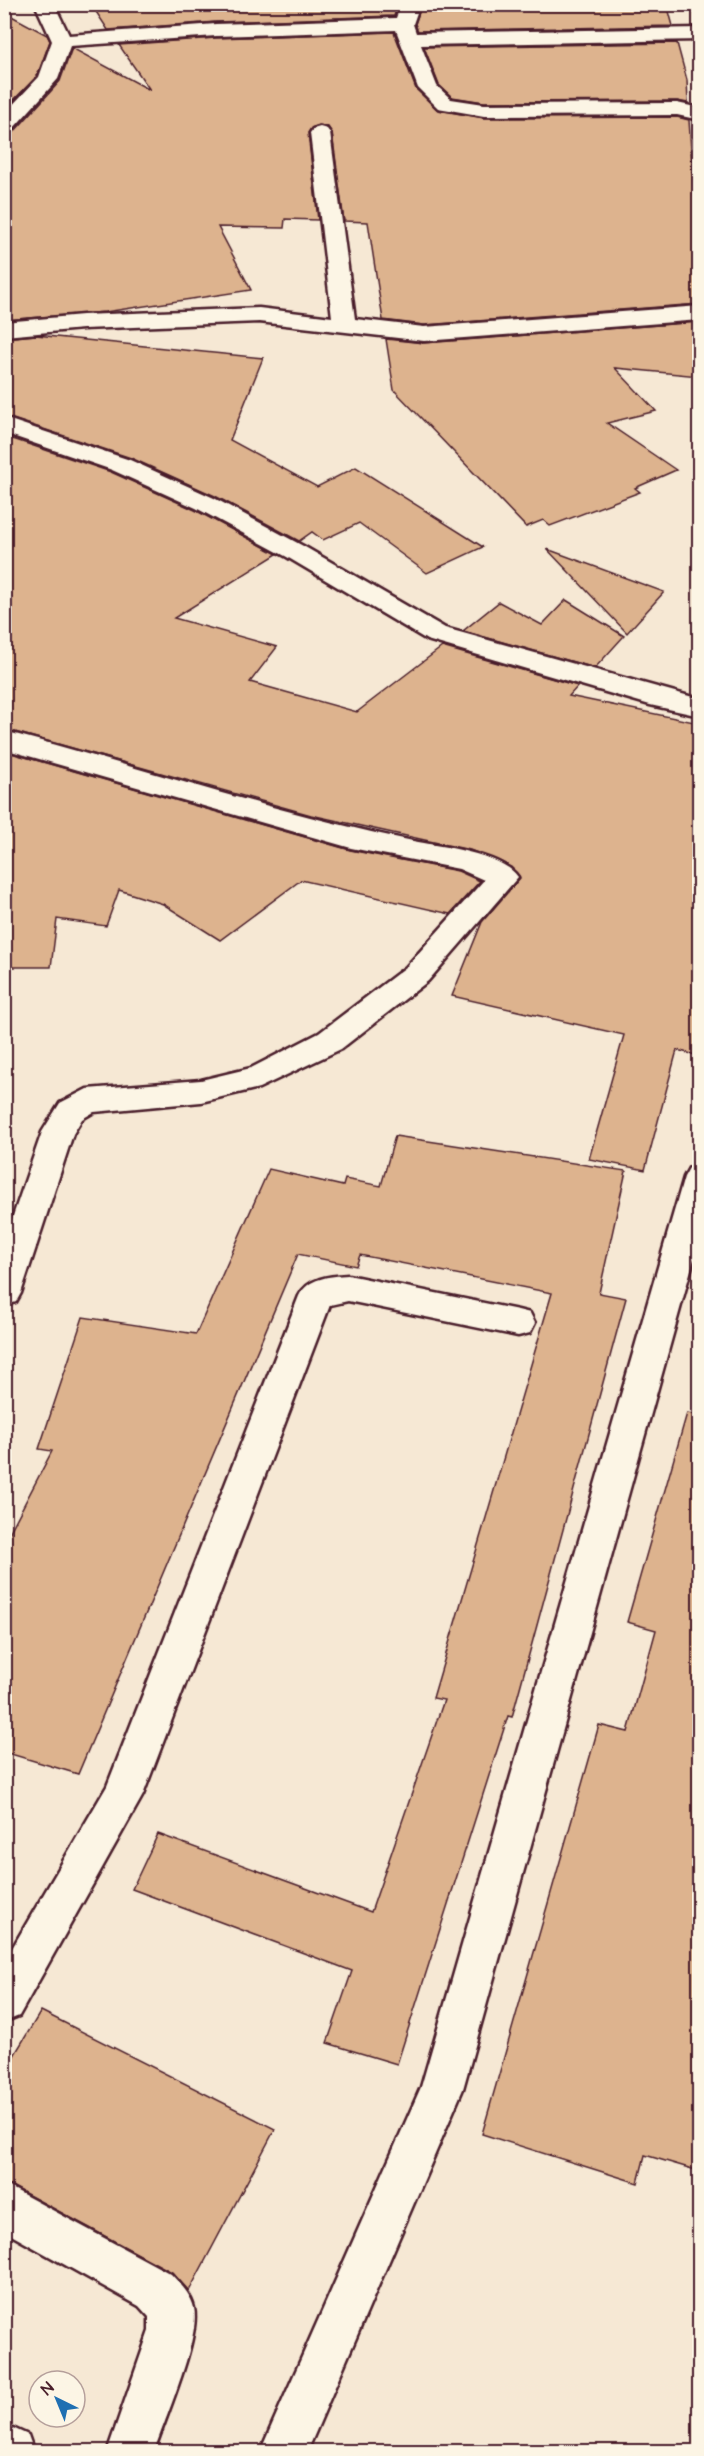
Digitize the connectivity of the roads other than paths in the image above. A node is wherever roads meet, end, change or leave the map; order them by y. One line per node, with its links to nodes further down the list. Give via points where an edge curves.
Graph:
1 (44, 4): 4 (street)
2 (408, 22): 3 (street); 4 (street); 5 (street, via 428,88 446,104 484,110 677,109)
3 (699, 34)
4 (62, 41): 6 (street, via 48,79)
5 (699, 114)
6 (4, 127)
7 (320, 133): 9 (street)
8 (699, 313): 9 (street, via 424,334)
9 (344, 324): 10 (street, via 259,315)
10 (4, 329)
11 (4, 425): 12 (street, via 121,465 205,503 436,633)
12 (699, 708)
13 (4, 740): 15 (street, via 351,838 466,861 503,877 417,974 330,1041 259,1077 201,1091 87,1101 71,1111 58,1132)
14 (699, 1177): 22 (street, via 442,2089)
15 (4, 1293)
16 (518, 1323): 17 (street, via 348,1288 331,1289 316,1296 123,1795)
17 (4, 2002)
18 (4, 2206): 21 (street, via 155,2290 172,2309 172,2331)
19 (4, 2447): 20 (street)
20 (11, 2451)
21 (130, 2451)
22 (283, 2451)

